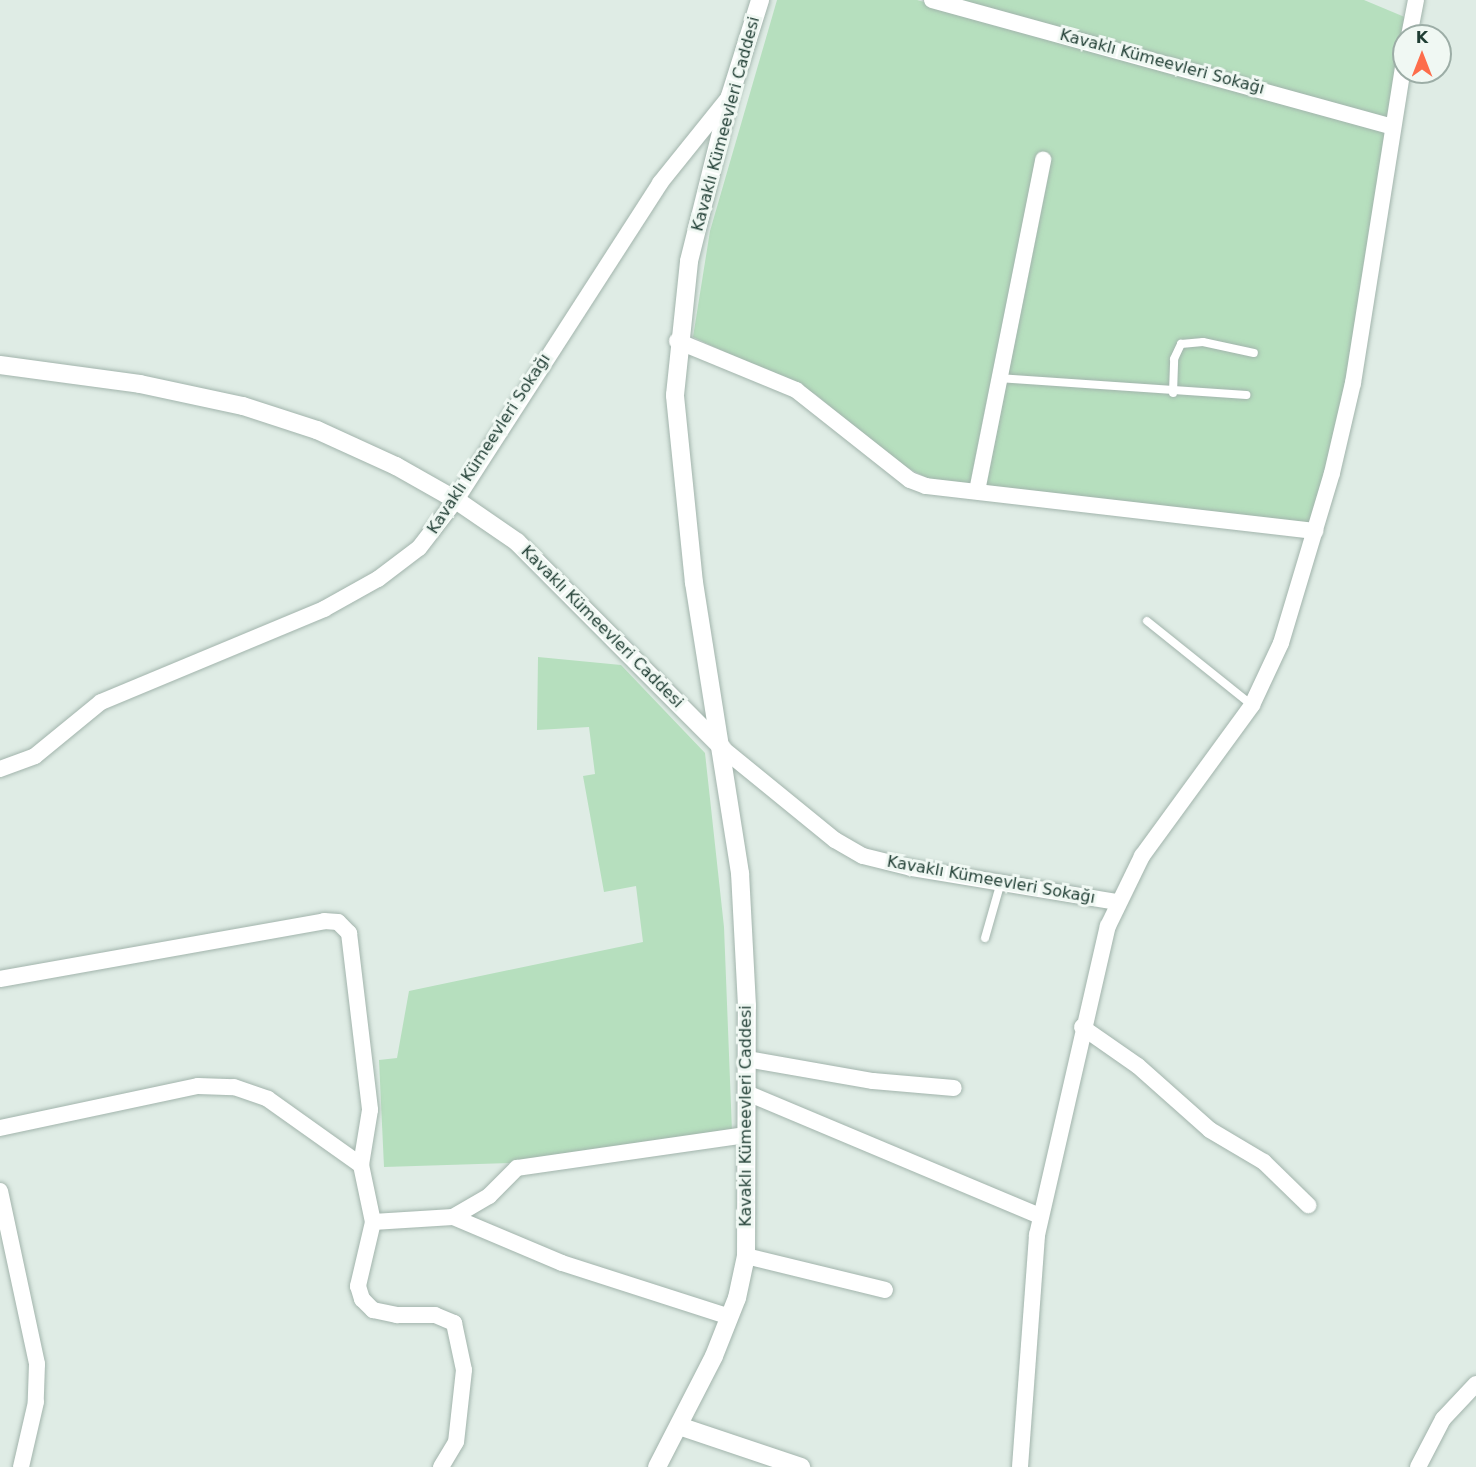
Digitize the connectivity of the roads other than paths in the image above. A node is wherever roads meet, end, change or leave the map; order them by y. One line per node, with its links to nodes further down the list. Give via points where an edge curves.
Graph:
1 (760, 0): 6 (street, Kavaklı Kümeevleri Caddesi)
2 (932, 0): 7 (street, Kavaklı Kümeevleri Sokağı)
3 (1416, 0): 4 (street)
4 (1411, 24)
5 (1399, 84): 7 (street, Kavaklı Kümeevleri Sokağı)
6 (730, 96): 9 (street, Kavaklı Kümeevleri Caddesi, via 689,261); 16 (street, Kavaklı Kümeevleri Sokağı, via 694,138 618,245)
7 (1391, 126): 17 (street, Kavaklı Kümeevleri Sokağı, via 1359,352)
8 (1043, 160): 12 (street)
9 (678, 341): 15 (street, via 796,390 910,480); 20 (street, Kavaklı Kümeevleri Caddesi, via 675,395 682,494)
10 (1254, 354): 13 (lane, via 1203,342 1181,344 1174,359)
11 (0, 365): 16 (street, Kavaklı Kümeevleri Caddesi, via 140,384 261,411 358,447)
12 (997, 378): 13 (lane); 15 (street)
13 (1173, 393): 14 (lane)
14 (1246, 395)
15 (976, 491): 17 (street)
16 (456, 500): 20 (street, Kavaklı Kümeevleri Caddesi, via 541,564); 21 (street, Kavaklı Kümeevleri Sokağı, via 418,549 357,592 265,635 101,702 35,756)
17 (1315, 531): 19 (street, Kavaklı Kümeevleri Sokağı, via 1281,643)
18 (1147, 621): 19 (lane)
19 (1252, 705): 23 (street, Kavaklı Kümeevleri Sokağı, via 1158,831)
20 (722, 748): 22 (street, Kavaklı Kümeevleri Sokağı, via 850,850 882,862); 27 (street, Kavaklı Kümeevleri Caddesi, via 740,873)
21 (0, 769)
22 (1001, 882): 23 (street, Kavaklı Kümeevleri Sokağı); 24 (lane)
23 (1117, 902): 26 (street, Kavaklı Kümeevleri Sokağı)
24 (986, 938)
25 (0, 979): 32 (street, via 324,921 338,922 349,933 355,962 370,1110 368,1141)
26 (1082, 1027): 34 (street, via 1138,1066 1210,1130 1264,1162); 35 (street, Kavaklı Kümeevleri Sokağı)
27 (747, 1059): 28 (street, via 873,1081); 29 (street, Kavaklı Kümeevleri Caddesi)
28 (954, 1088)
29 (747, 1093): 31 (street, Kavaklı Kümeevleri Caddesi); 35 (street)
30 (0, 1128): 32 (street, via 198,1086 234,1087 268,1099)
31 (747, 1135): 36 (street, via 517,1168 489,1196); 38 (street, Kavaklı Kümeevleri Caddesi)
32 (361, 1165): 37 (street)
33 (0, 1191): 43 (street, via 37,1364 36,1402)
34 (1308, 1205)
35 (1040, 1216): 47 (street, Kavaklı Kümeevleri Sokağı, via 1029,1295)
36 (453, 1217): 37 (street); 40 (street, via 562,1263)
37 (373, 1222): 44 (street, via 358,1286 362,1299 373,1310 397,1315 435,1315 454,1323 461,1342 464,1370 456,1442)
38 (746, 1256): 39 (street); 40 (street, Kavaklı Kümeevleri Caddesi)
39 (885, 1290)
40 (730, 1317): 42 (street, Kavaklı Kümeevleri Caddesi)
41 (1476, 1384): 48 (street, via 1443,1419)
42 (679, 1426): 45 (street, Kavaklı Kümeevleri Caddesi); 46 (street)
43 (21, 1467)
44 (441, 1467)
45 (657, 1467)
46 (801, 1467)
47 (1020, 1467)
48 (1418, 1467)

